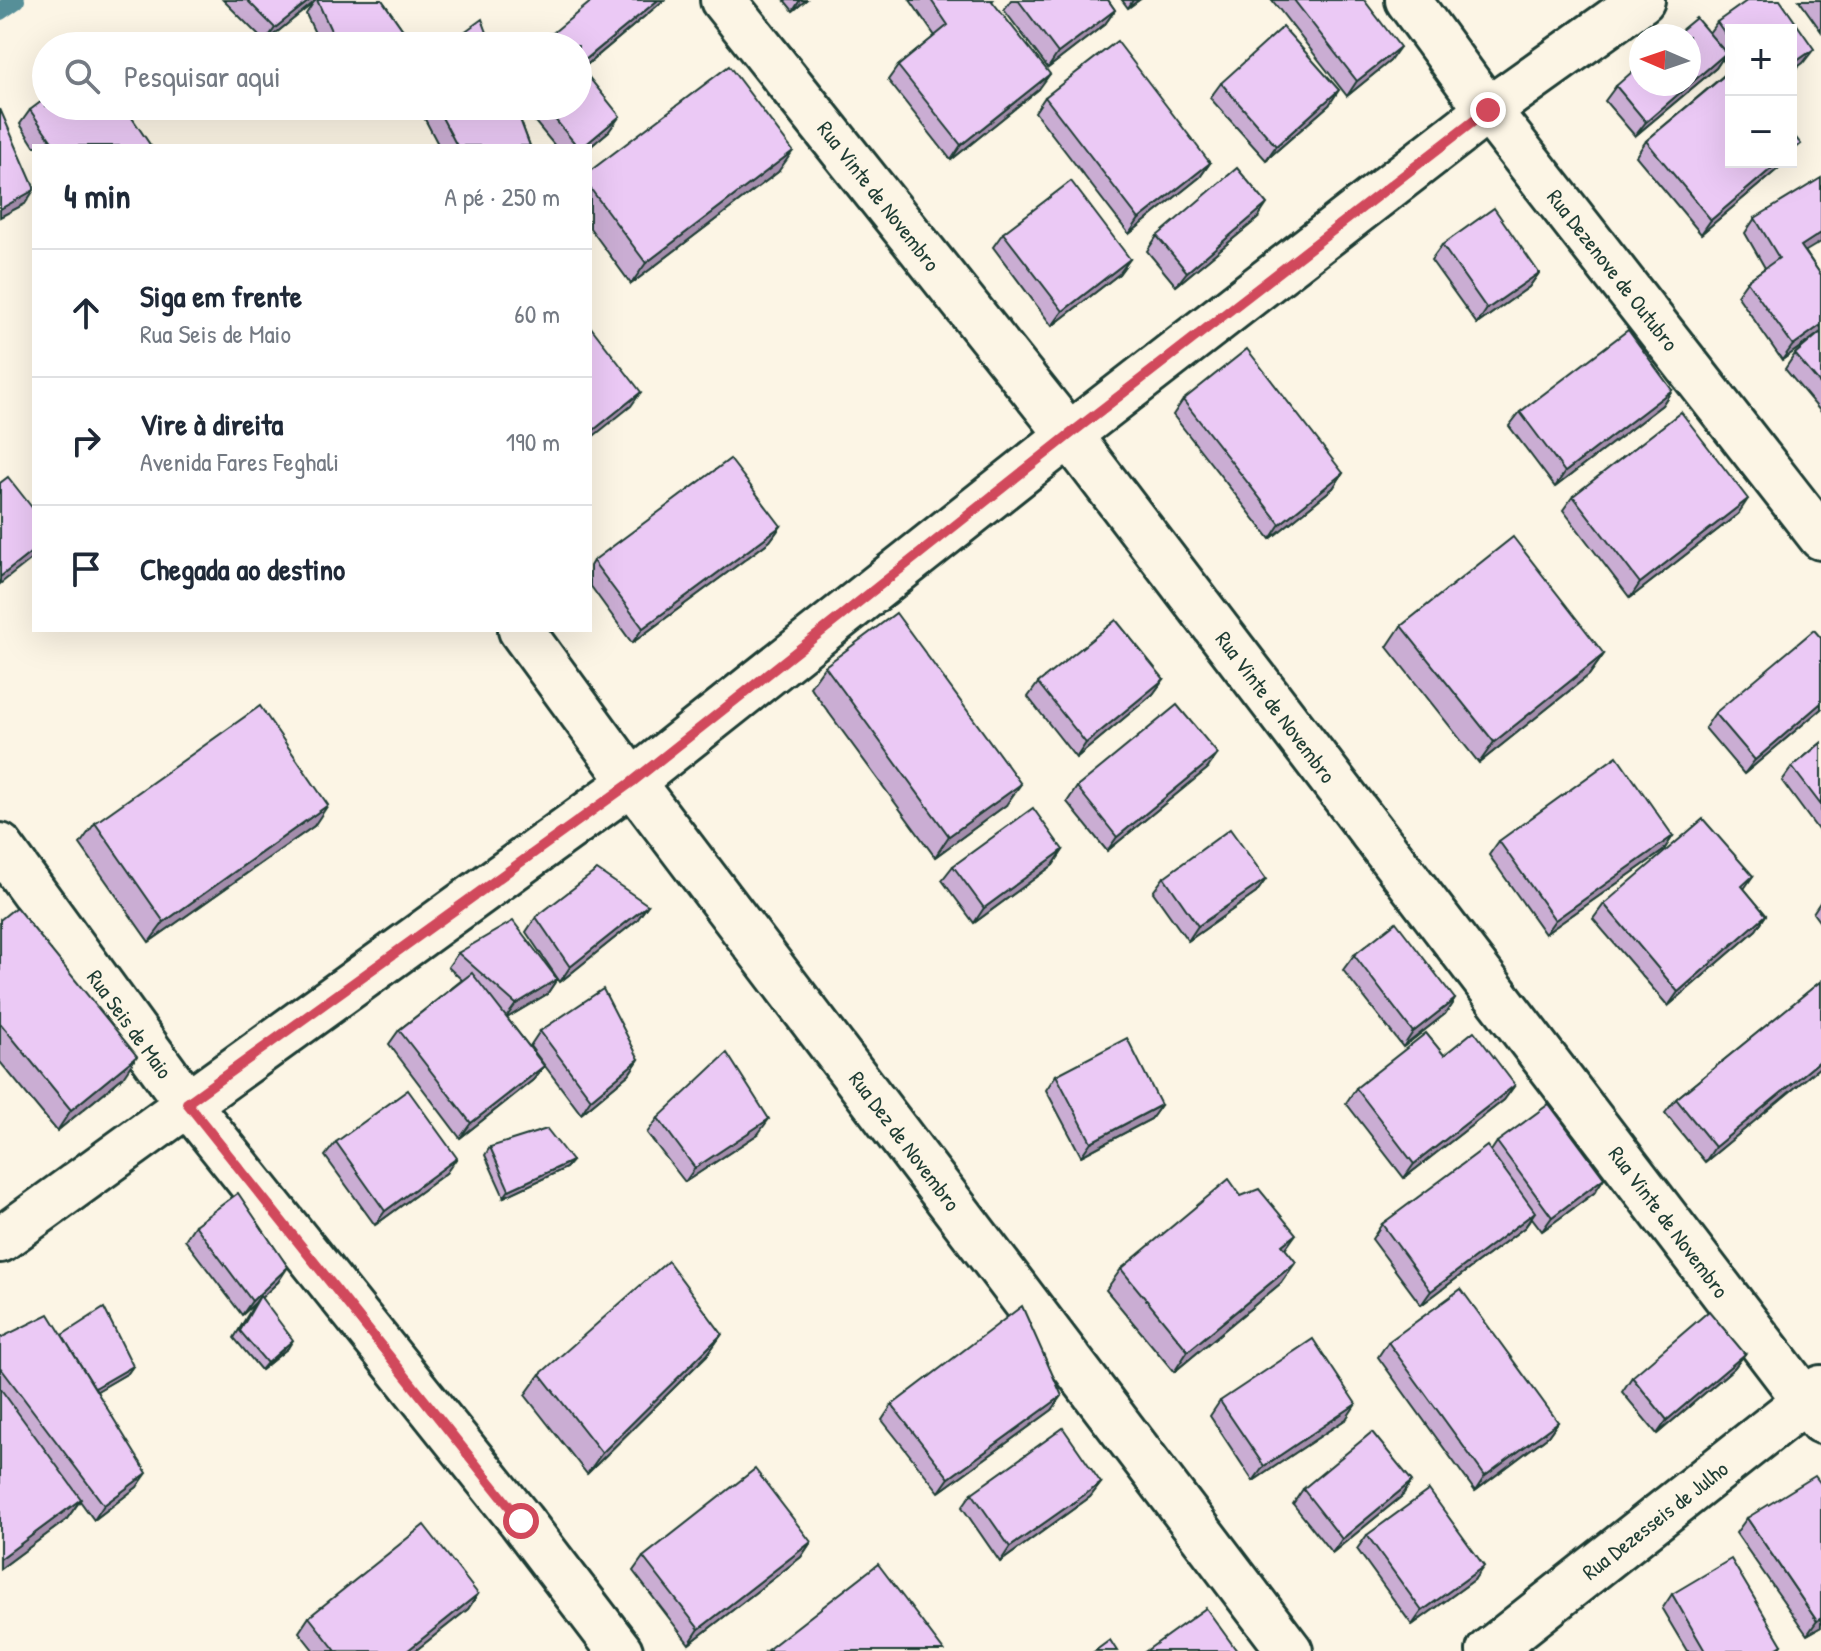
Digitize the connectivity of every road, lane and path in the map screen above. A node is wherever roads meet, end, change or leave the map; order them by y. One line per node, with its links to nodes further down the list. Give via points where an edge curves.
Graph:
1 (723, 0): 5 (street, Rua Vinte de Novembro)
2 (1408, 0): 4 (street, Rua Dezenove de Outubro)
3 (1642, 0): 4 (street)
4 (1488, 110): 5 (street); 6 (street, Rua Dezenove de Outubro)
5 (1069, 435): 8 (street); 12 (street, Rua Vinte de Novembro)
6 (1821, 537)
7 (522, 632): 8 (street, Rua Dez de Novembro)
8 (632, 782): 10 (street); 14 (street, Rua Dez de Novembro)
9 (0, 846): 10 (street, Rua Seis de Maio)
10 (187, 1103): 11 (street); 13 (street, Rua Seis de Maio)
11 (0, 1240)
12 (1816, 1403): 15 (street, Rua Dezesseis de Julho)
13 (620, 1651)
14 (1290, 1651)
15 (1489, 1651)

